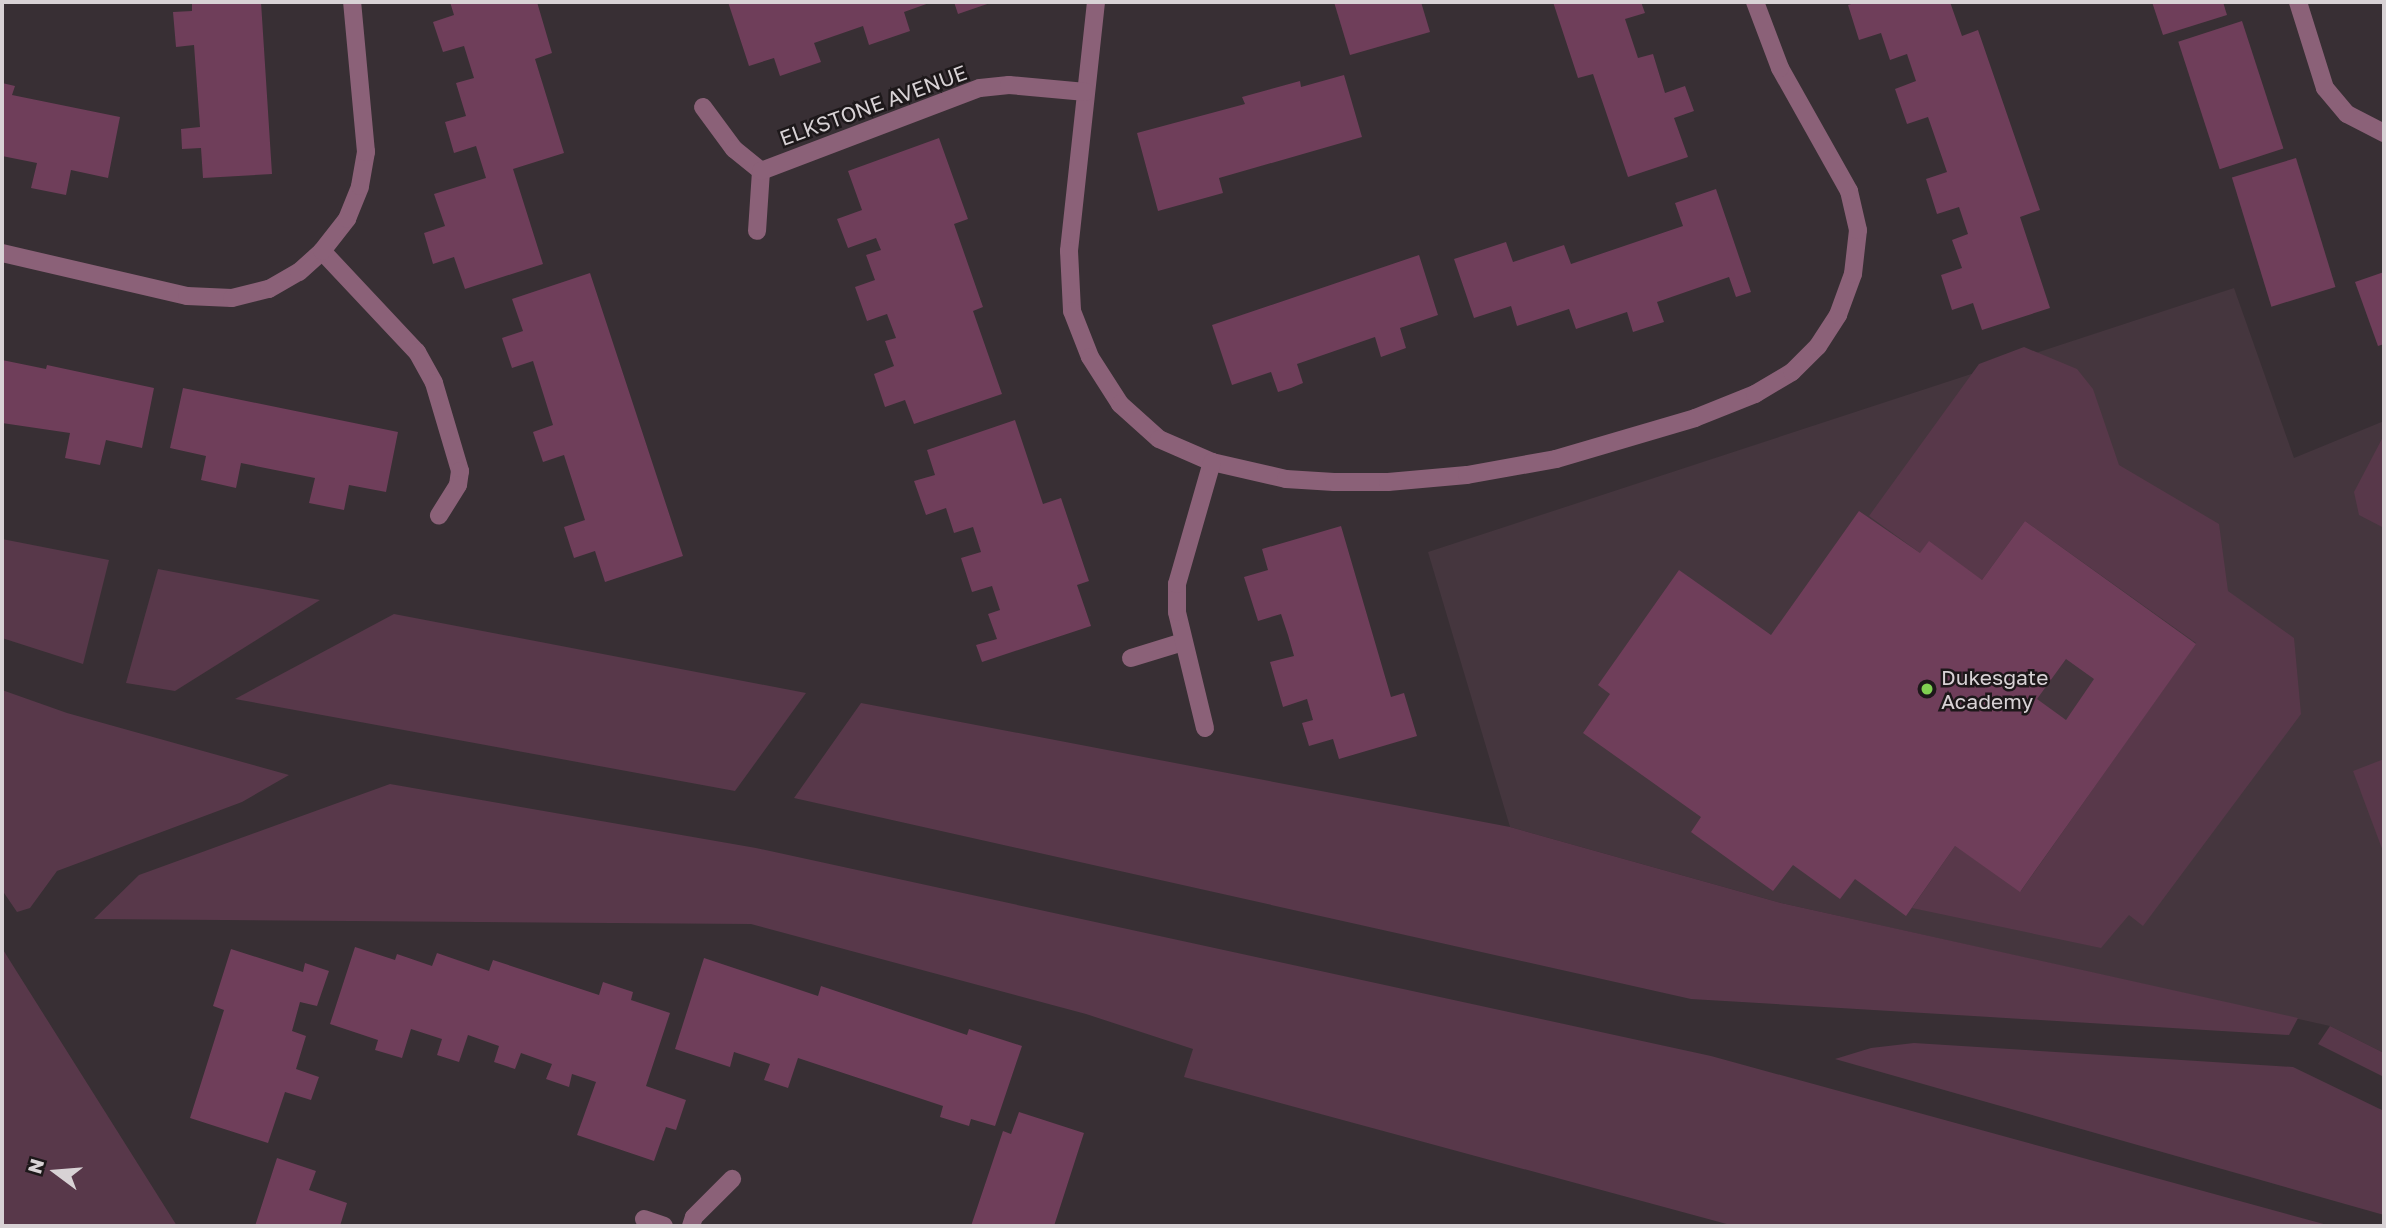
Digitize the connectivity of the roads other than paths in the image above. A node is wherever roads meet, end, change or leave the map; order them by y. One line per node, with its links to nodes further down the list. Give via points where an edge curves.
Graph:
1 (352, 2): 10 (street, via 366,152 360,186 347,219)
2 (1096, 2): 5 (street)
3 (1755, 2): 12 (street, via 1780,68 1849,191 1858,230 1853,274 1838,315 1818,346 1792,372 1755,394 1695,418 1556,459 1467,475 1334,482 1286,479)
4 (2298, 2): 7 (street, via 2325,88 2347,114)
5 (1086, 92): 8 (street, ELKSTONE AVENUE, via 1009,85 980,88); 12 (street, via 1069,251 1072,311 1090,358 1120,404 1159,439)
6 (703, 107): 8 (street, ELKSTONE AVENUE, via 734,149)
7 (2384, 133)
8 (761, 171): 9 (street, ELKSTONE AVENUE)
9 (757, 231)
10 (322, 251): 11 (street, via 299,272 269,289 232,298 187,296); 13 (street, via 417,352 434,383 460,471 458,485)
11 (2, 253)
12 (1212, 462): 14 (street, via 1177,584)
13 (439, 515)
14 (1183, 642): 15 (street); 16 (street)
15 (1131, 658)
16 (1205, 728)
17 (732, 1179): 20 (street, via 694,1217)
18 (643, 1219): 19 (street)
19 (664, 1226)
20 (691, 1226)

